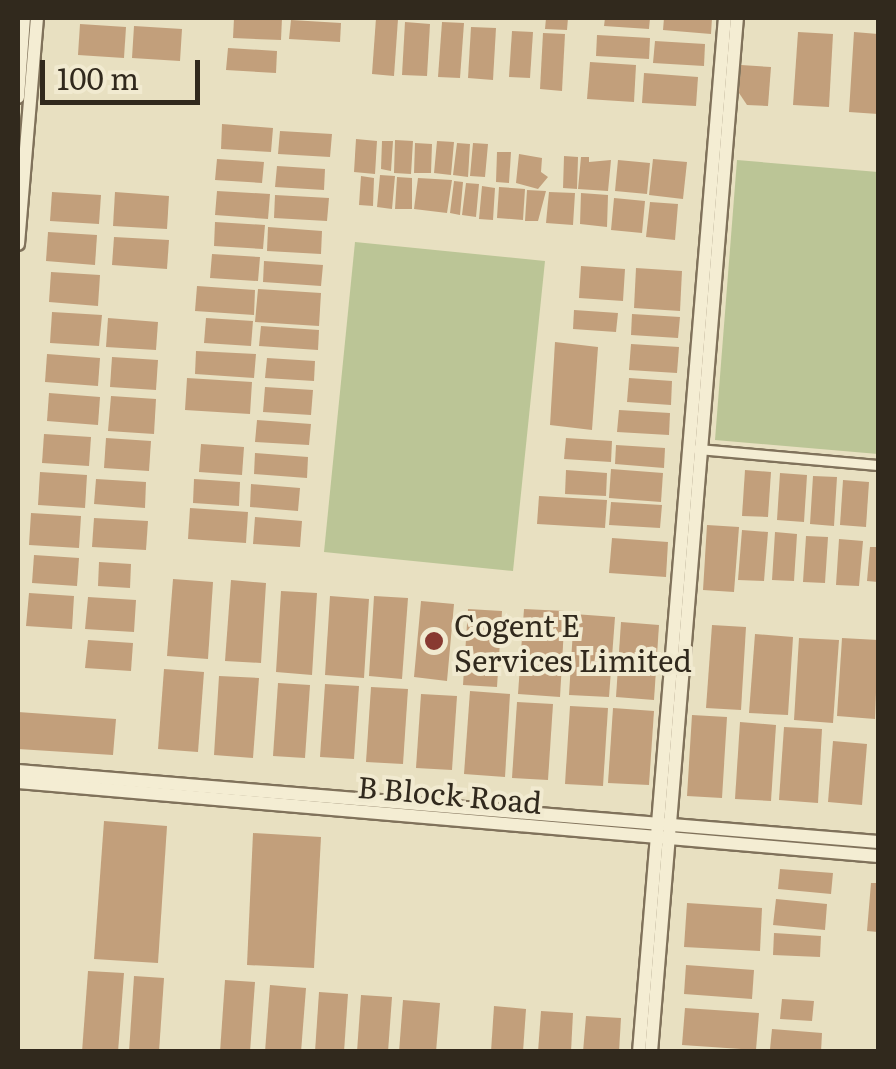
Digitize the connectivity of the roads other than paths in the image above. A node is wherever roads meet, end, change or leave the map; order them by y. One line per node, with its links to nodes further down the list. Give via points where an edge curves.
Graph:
1 (24, 18): 5 (street)
2 (37, 18): 6 (street)
3 (725, 18): 7 (street)
4 (737, 18): 7 (street)
5 (18, 97)
6 (18, 244)
7 (695, 449): 8 (street); 11 (street)
8 (878, 464)
9 (18, 770): 11 (street, B Block Road)
10 (18, 782): 11 (street, B Block Road)
11 (663, 830): 12 (street, B Block Road); 13 (street, B Block Road); 14 (street); 15 (street)
12 (878, 842)
13 (878, 856)
14 (639, 1052)
15 (652, 1052)

